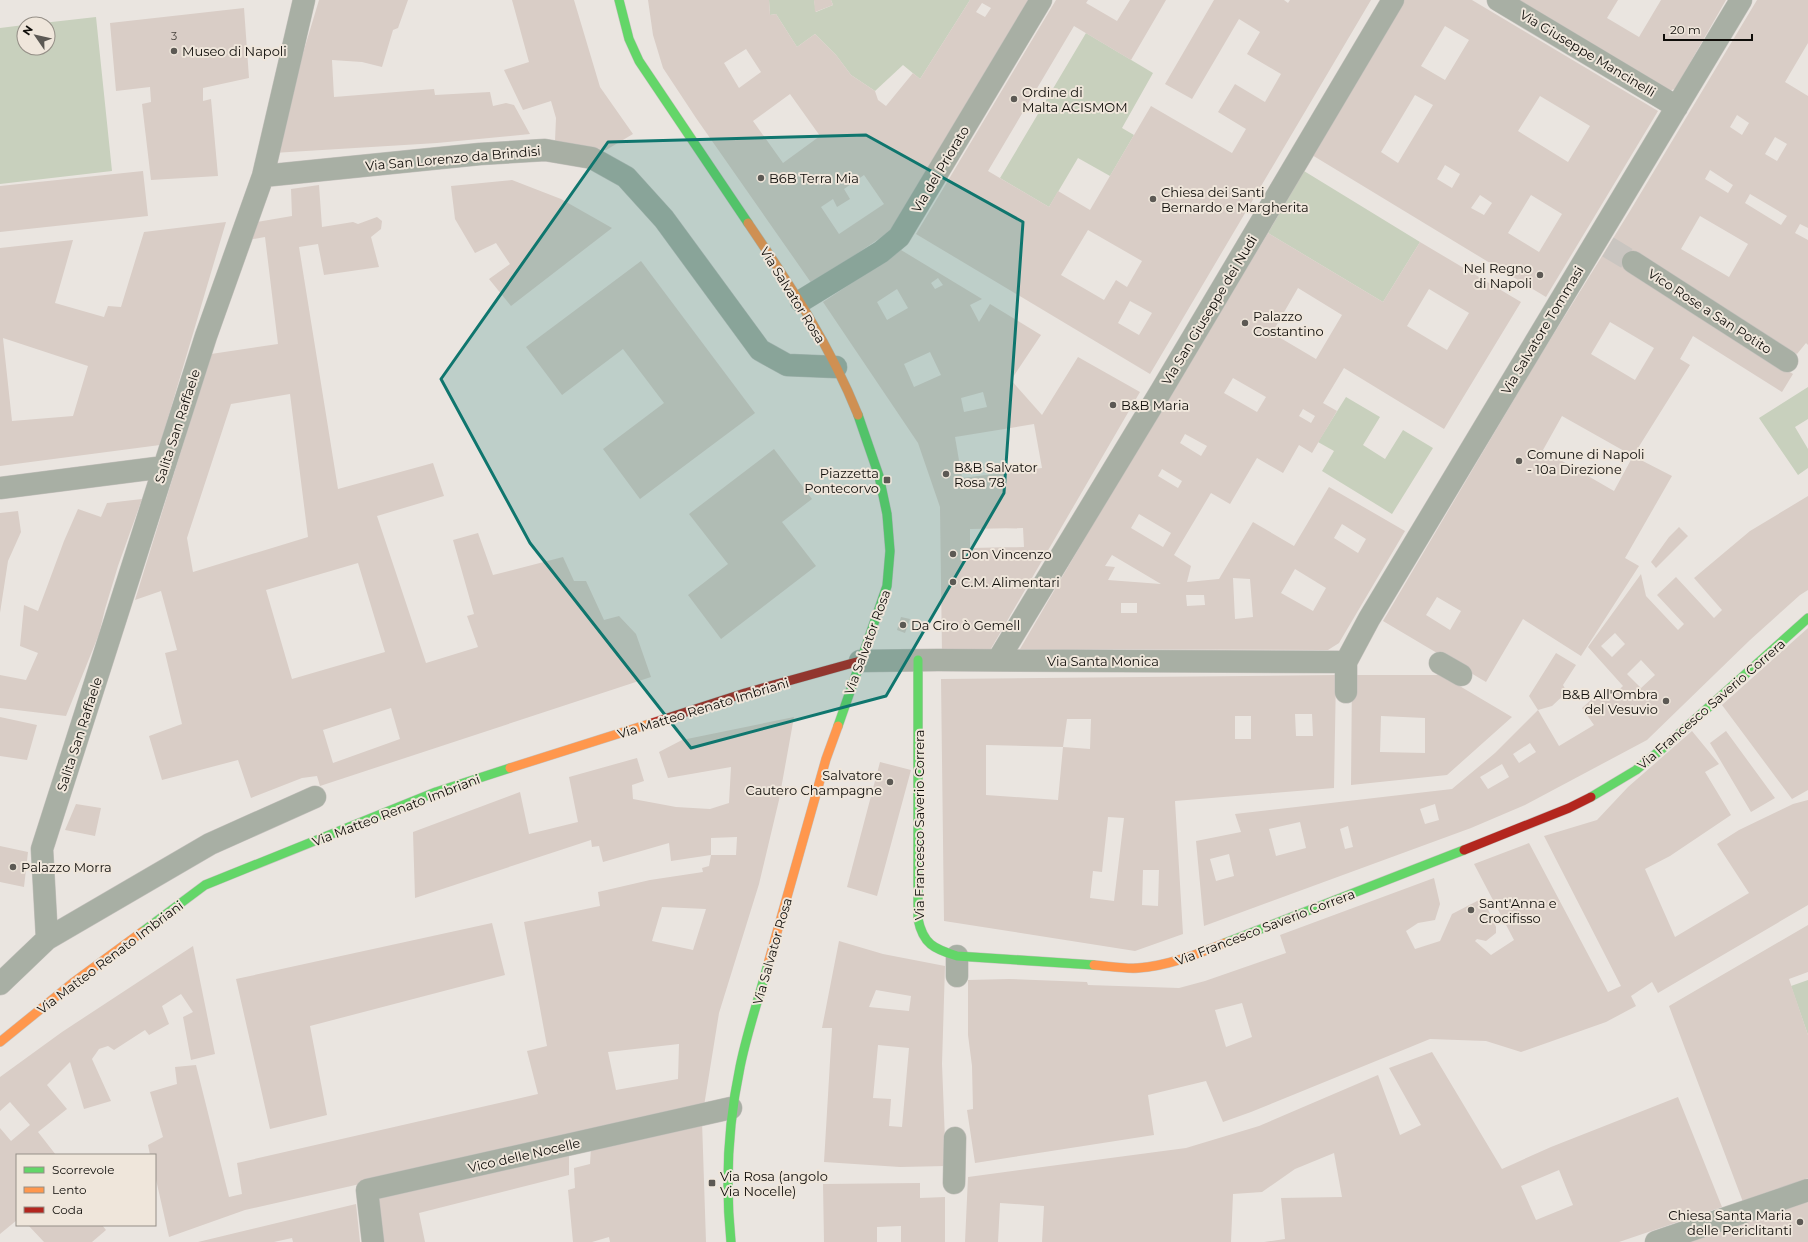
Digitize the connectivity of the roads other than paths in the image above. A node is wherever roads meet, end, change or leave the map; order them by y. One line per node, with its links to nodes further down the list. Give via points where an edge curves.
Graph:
1 (304, 0): 8 (street, Salita San Raffaele)
2 (619, 0): 10 (main road, Via Salvator Rosa, via 629,39 639,61)
3 (1041, 0): 10 (street, Via del Priorato, via 899,237 881,252)
4 (1393, 0): 17 (street, Via San Giuseppe dei Nudi)
5 (1498, 0): 7 (street, Via Giuseppe Mancinelli)
6 (1741, 0): 7 (street, Via Salvatore Tommasi)
7 (1677, 107): 19 (street, Via Salvatore Tommasi, via 1602,243 1369,619)
8 (264, 176): 12 (street, Via San Lorenzo da Brindisi, via 480,154 545,150 592,158 626,177 664,219 760,350 787,365); 13 (street, Salita San Raffaele, via 206,336)
9 (1634, 262): 11 (street, Vico Rose a San Potito)
10 (801, 301): 12 (main road, Via Salvator Rosa)
11 (1787, 361)
12 (836, 367): 18 (main road, Via Salvator Rosa, via 858,416 880,480 888,522 890,570 887,586)
13 (164, 467): 14 (street); 24 (street, Salita San Raffaele, via 42,849)
14 (0, 488)
15 (1808, 618): 16 (main road, Via Francesco Saverio Correra, via 1663,748 1636,770 1584,801 1178,961 1136,968 957,966 931,946 920,932)
16 (918, 660): 17 (street, Via Santa Monica); 18 (street, Via Santa Monica)
17 (998, 660): 19 (street, Via Santa Monica)
18 (860, 661): 26 (main road, Via Matteo Renato Imbriani, via 745,693 436,792 205,885 74,982); 27 (main road, Via Salvator Rosa, via 826,759 740,1065)
19 (1346, 662): 22 (street)
20 (1440, 663): 21 (street)
21 (1461, 675)
22 (1346, 692)
23 (316, 797): 24 (street, via 210,844)
24 (47, 939): 25 (street)
25 (0, 984)
26 (0, 1042)
27 (731, 1108): 31 (street, Vico delle Nocelle, via 367,1190); 32 (main road, Via Salvator Rosa, via 728,1194)
28 (955, 1138): 29 (street)
29 (954, 1183)
30 (1808, 1190): 33 (street)
31 (373, 1242)
32 (731, 1242)
33 (1656, 1242)

